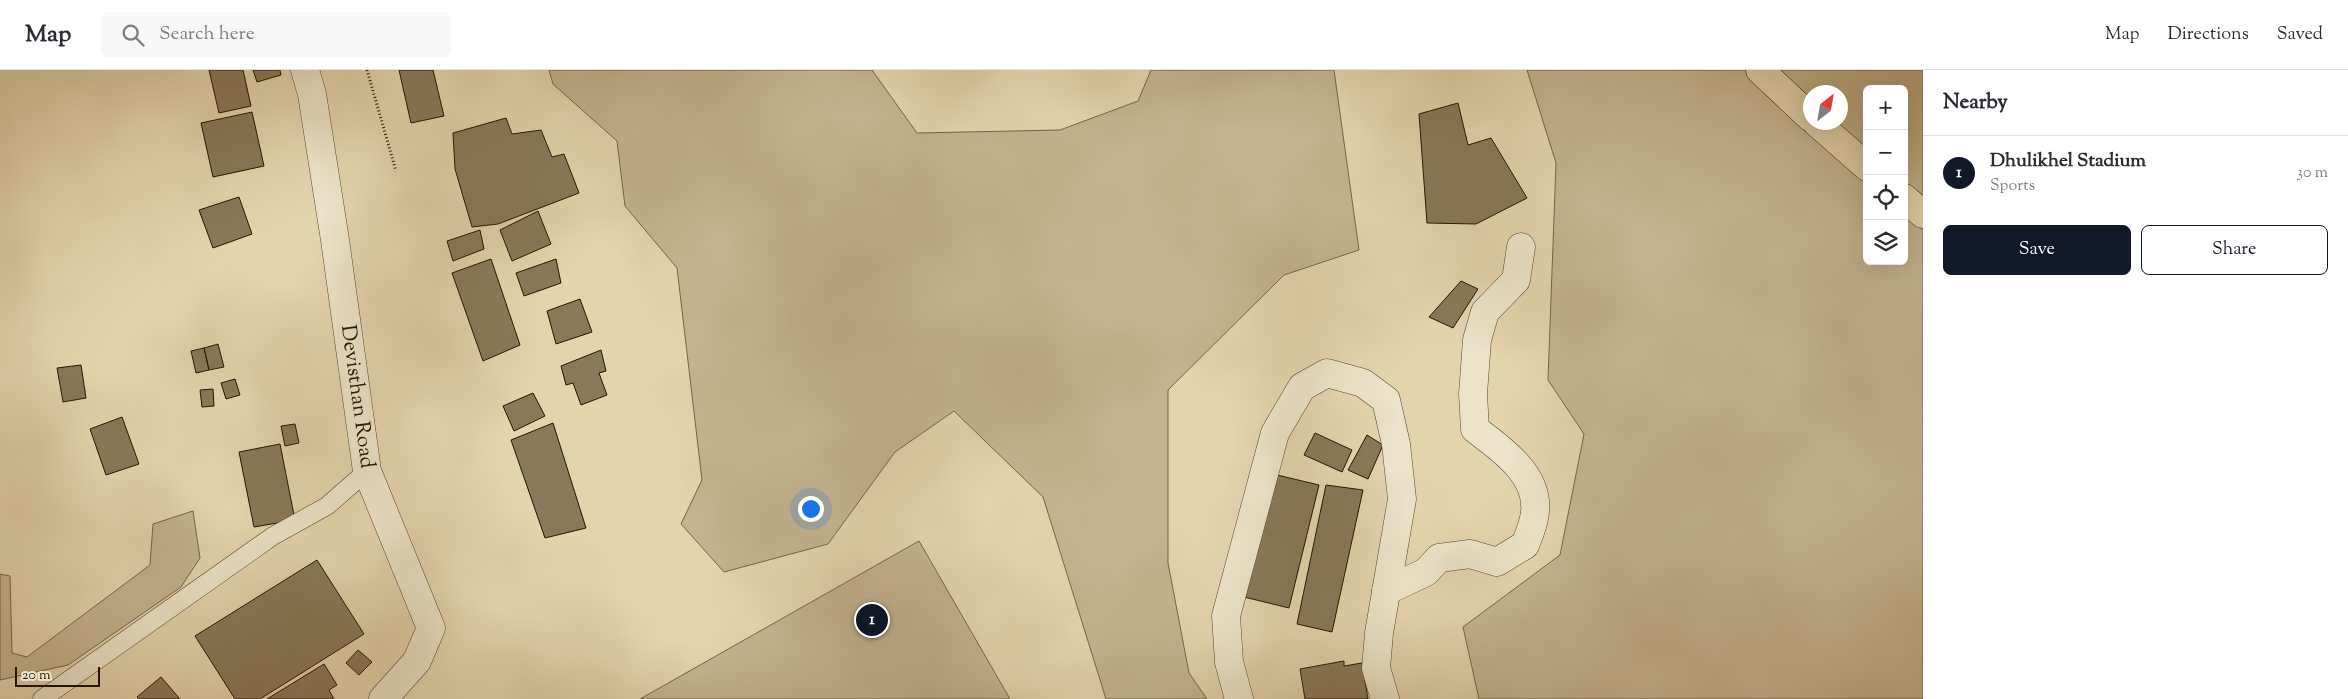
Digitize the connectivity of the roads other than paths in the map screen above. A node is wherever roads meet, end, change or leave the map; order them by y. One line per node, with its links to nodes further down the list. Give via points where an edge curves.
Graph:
1 (305, 70): 9 (street, Devisthan Road, via 312,94 329,201)
2 (1760, 70): 3 (highway)
3 (1803, 110)
4 (1825, 130): 5 (highway)
5 (1863, 163)
6 (1908, 201): 7 (highway)
7 (1923, 214)
8 (1521, 247): 10 (street, via 1516,280 1486,312 1477,340 1473,394 1475,429 1513,458 1532,488 1536,511 1525,545 1496,562 1470,554 1439,558 1426,572)
9 (367, 471): 11 (lane, via 327,506 273,536); 12 (street, Devisthan Road, via 431,628 417,661)
10 (1386, 591): 13 (street, via 1402,499 1396,444 1386,400 1364,383 1327,373 1302,387 1274,433 1226,616 1229,662); 14 (street, via 1376,668)
11 (42, 699)
12 (383, 699)
13 (1239, 699)
14 (1385, 699)

